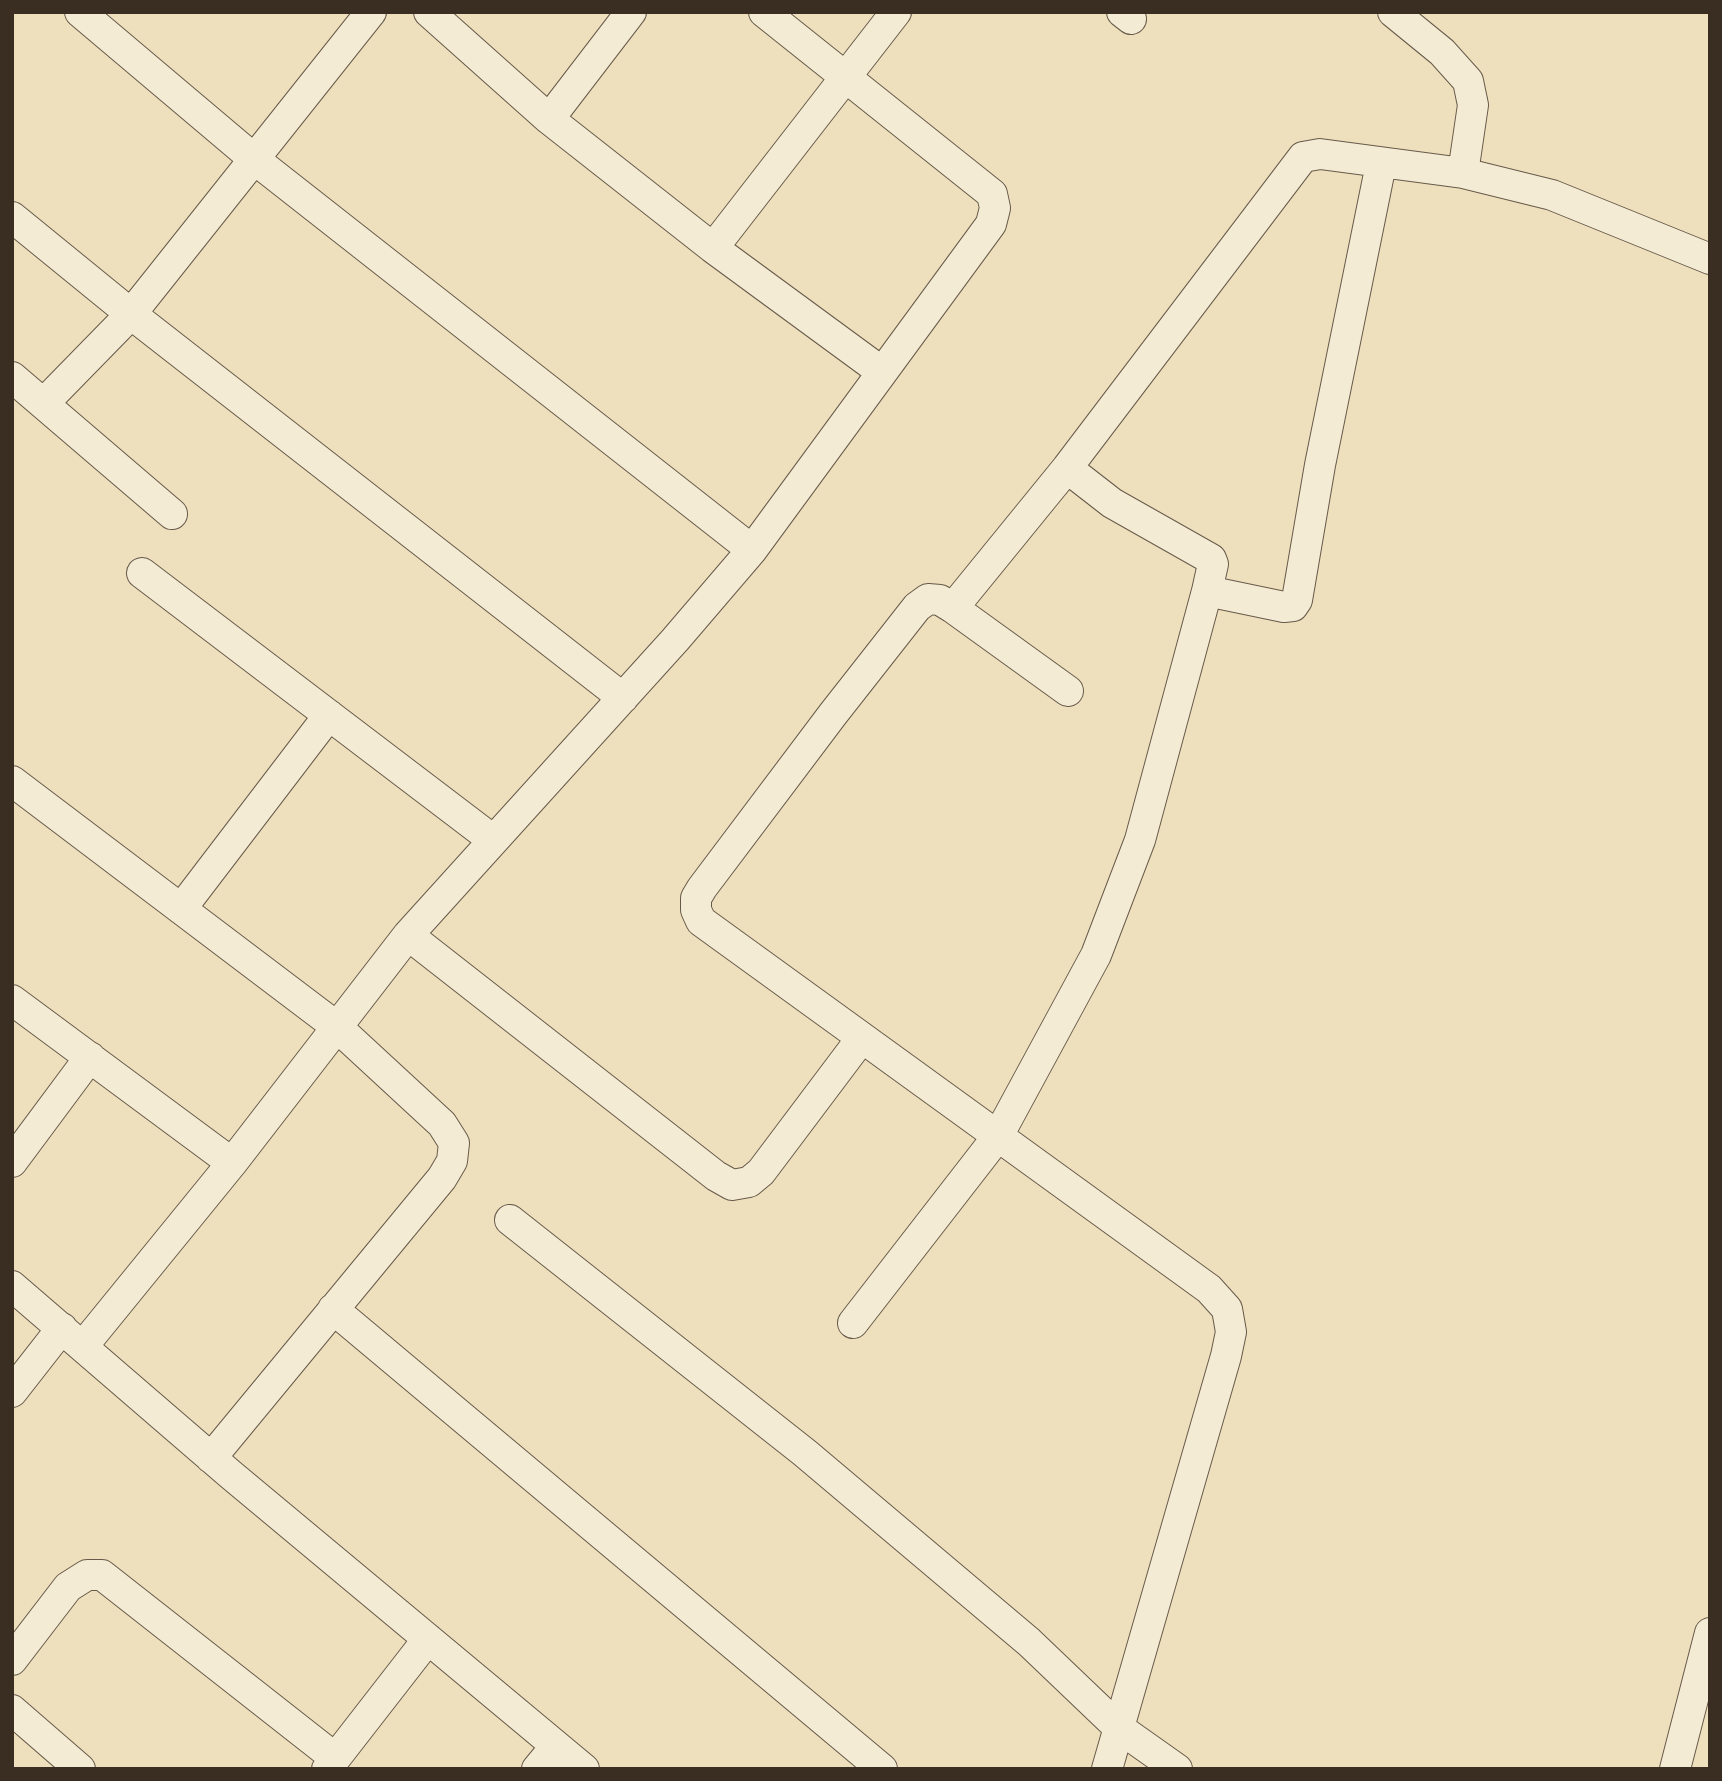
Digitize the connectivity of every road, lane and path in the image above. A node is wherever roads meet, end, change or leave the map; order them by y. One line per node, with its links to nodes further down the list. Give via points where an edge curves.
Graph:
1 (80, 12): 10 (street)
2 (371, 12): 10 (street)
3 (429, 12): 9 (street)
4 (631, 12): 9 (street)
5 (764, 12): 8 (street)
6 (896, 12): 8 (street)
7 (1393, 12): 12 (street, via 1442,52 1468,81 1473,105)
8 (846, 78): 14 (street); 17 (street, via 992,194 995,208 991,224)
9 (548, 119): 14 (street)
10 (254, 159): 16 (street); 22 (street)
11 (1381, 164): 12 (street); 20 (street, via 1320,154 1303,157); 24 (street, via 1297,600 1284,607)
12 (1463, 173): 15 (street, via 1552,195)
13 (12, 217): 16 (street)
14 (713, 248): 17 (street)
15 (1710, 259)
16 (131, 314): 19 (street); 27 (street)
17 (881, 372): 22 (street)
18 (12, 377): 19 (street)
19 (44, 402): 21 (street)
20 (1067, 468): 24 (street, via 1112,503 1211,559); 25 (street)
21 (172, 514)
22 (752, 550): 27 (street)
23 (142, 573): 28 (street)
24 (1207, 591): 37 (street, via 1154,793 1118,904 1096,955)
25 (953, 608): 26 (street); 35 (street, via 928,598 917,607 696,898 701,921)
26 (1068, 691)
27 (623, 698): 30 (street)
28 (329, 715): 30 (street); 31 (street)
29 (12, 781): 31 (street)
30 (494, 840): 32 (street)
31 (181, 909): 34 (street)
32 (408, 935): 34 (street); 35 (street, via 732,1185 749,1182 761,1172)
33 (12, 1000): 36 (street)
34 (337, 1027): 39 (street); 42 (street, via 442,1124 454,1143 452,1161 442,1178)
35 (861, 1039): 37 (street)
36 (90, 1058): 38 (street); 39 (street)
37 (998, 1136): 43 (street); 51 (street, via 1209,1289 1227,1309 1231,1332 1226,1356)
38 (12, 1162)
39 (232, 1163): 44 (street)
40 (510, 1220): 51 (street, via 805,1452 1029,1642)
41 (12, 1286): 44 (street)
42 (333, 1309): 46 (street); 57 (street)
43 (853, 1323)
44 (72, 1337): 45 (street); 46 (street)
45 (12, 1392)
46 (211, 1458): 48 (street)
47 (1710, 1633): 60 (street)
48 (428, 1639): 52 (street); 53 (street)
49 (12, 1660): 53 (street, via 68,1587 87,1575 102,1575)
50 (12, 1710): 54 (street)
51 (1119, 1728): 58 (street); 59 (street)
52 (556, 1746): 55 (street); 56 (street)
53 (331, 1763)
54 (80, 1769)
55 (537, 1769)
56 (584, 1769)
57 (882, 1769)
58 (1107, 1769)
59 (1177, 1769)
60 (1675, 1769)

